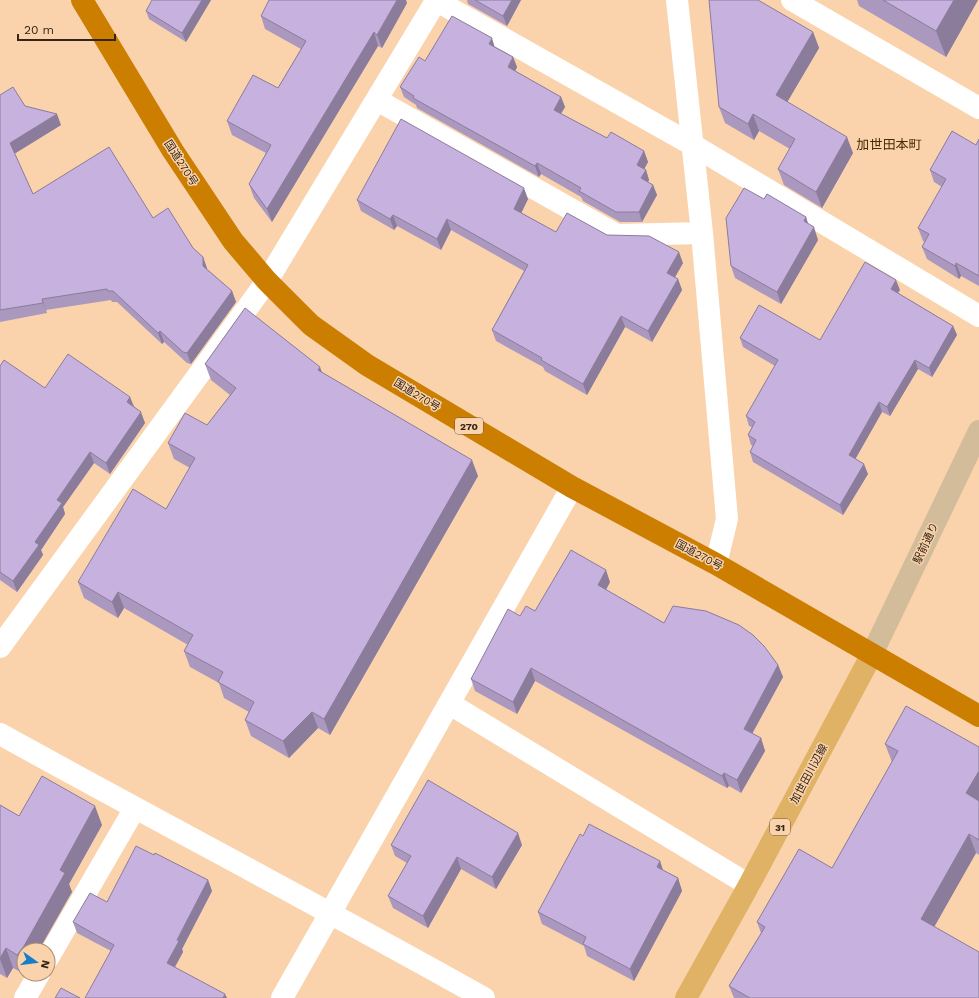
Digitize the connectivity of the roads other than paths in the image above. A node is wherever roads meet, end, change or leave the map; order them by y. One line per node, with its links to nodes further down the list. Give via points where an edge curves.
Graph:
1 (82, 0): 9 (highway, 国道270号 / 270, via 173,151 232,241)
2 (435, 0): 5 (street); 7 (street)
3 (677, 0): 7 (street)
4 (792, 0): 6 (street)
5 (376, 100): 8 (street, via 617,235); 9 (street)
6 (979, 108)
7 (692, 144): 8 (street); 10 (street)
8 (702, 233): 13 (street, via 727,519)
9 (267, 281): 12 (highway, 国道270号 / 270, via 311,325 367,365); 14 (street)
10 (979, 316)
11 (979, 431): 15 (street, 駅前通り)
12 (572, 488): 13 (highway, 国道270号 / 270); 16 (street)
13 (716, 564): 15 (highway, 国道270号 / 270)
14 (0, 647)
15 (872, 654): 17 (highway, 国道270号 / 270); 20 (main road, 加世田川辺線 / 31)
16 (450, 704): 20 (street); 21 (street)
17 (979, 716)
18 (0, 734): 19 (street)
19 (135, 808): 21 (street); 22 (street)
20 (749, 884): 27 (main road, 加世田川辺線 / 31)
21 (330, 912): 25 (street); 26 (street)
22 (56, 944)
23 (34, 982): 24 (street)
24 (25, 998)
25 (282, 998)
26 (484, 998)
27 (686, 998)

